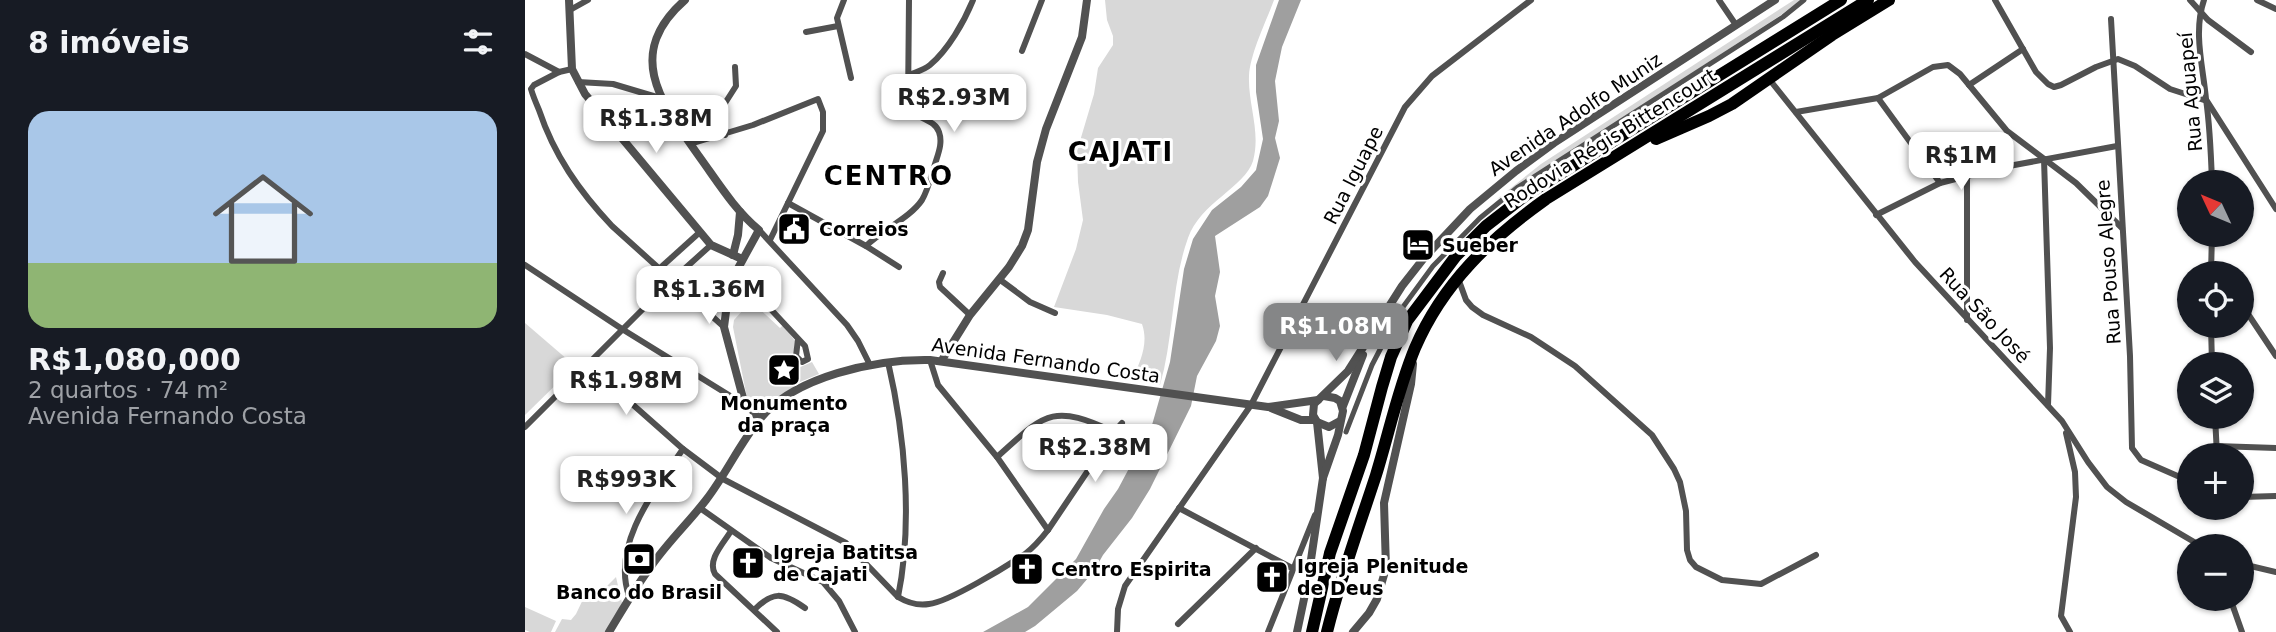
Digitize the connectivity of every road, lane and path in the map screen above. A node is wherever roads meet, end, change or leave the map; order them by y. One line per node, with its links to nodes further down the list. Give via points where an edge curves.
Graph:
1 (569, 0): 21 (street)
2 (587, 0): 21 (street)
3 (685, 0): 40 (street, via 662,24 652,54)
4 (844, 0): 25 (street)
5 (909, 0): 35 (street)
6 (974, 0): 35 (street, via 937,58)
7 (1042, 0): 28 (street)
8 (1087, 0): 70 (street, via 1083,37 1037,162 1025,239)
9 (1531, 0): 89 (street, Rua Iguape, via 1432,76 1405,107)
10 (1719, 0): 24 (street)
11 (1775, 0): 24 (street, Avenida Adolfo Muniz)
12 (1804, 0): 100 (street, via 1518,187 1480,218 1433,266 1400,311 1372,365)
13 (1841, 0): 133 (highway, Rodovia Régis Bittencourt, via 1527,195 1456,256 1407,321 1391,357 1330,553)
14 (1868, 0): 47 (highway, Rodovia Régis Bittencourt)
15 (1889, 0): 37 (highway)
16 (1995, 0): 27 (street)
17 (2190, 0): 22 (street)
18 (2204, 0): 22 (street, Rua Aguapeí)
19 (2257, 0): 20 (street)
20 (2276, 9)
21 (570, 10): 33 (street)
22 (2200, 12): 29 (street); 42 (street, Rua Aguapeí, via 2198,38)
23 (2111, 19): 31 (street, Rua Pouso Alegre)
24 (1736, 25): 79 (street, Avenida Adolfo Muniz, via 1554,143 1493,189 1424,258)
25 (838, 26): 26 (street); 36 (street)
26 (806, 32)
27 (2023, 49): 31 (street, via 2042,80 2054,87); 39 (street)
28 (1021, 51)
29 (2251, 52)
30 (525, 54): 34 (street)
31 (2114, 60): 42 (street, via 2135,66 2170,89); 46 (street, Rua Pouso Alegre)
32 (735, 67): 44 (street, via 736,86 720,111)
33 (572, 69): 34 (street); 38 (street)
34 (559, 72): 66 (street, via 531,89 551,145 595,208)
35 (909, 75): 61 (street, via 908,105 916,116 936,126 941,145 922,200)
36 (851, 78)
37 (1769, 79): 43 (street, Rua São José); 47 (highway, via 1709,116)
38 (578, 82): 40 (street, via 613,84); 58 (street)
39 (1969, 85): 41 (street, via 1954,68 1942,65); 48 (street, via 2007,131)
40 (660, 98): 45 (street)
41 (1878, 98): 43 (street); 51 (street)
42 (2207, 101): 49 (street, Rua Aguapeí); 53 (street)
43 (1796, 112): 55 (street, Rua São José)
44 (725, 135): 45 (street); 52 (street, via 818,99 823,131)
45 (690, 144): 54 (street)
46 (2116, 146): 48 (street); 56 (street, Rua Pouso Alegre)
47 (1620, 154): 69 (highway, Rodovia Régis Bittencourt, via 1508,226)
48 (2044, 159): 50 (street); 56 (street, via 2092,196); 90 (street)
49 (2212, 170)
50 (1967, 176): 51 (street); 74 (street)
51 (1940, 183): 55 (street)
52 (788, 203): 59 (street); 61 (street)
53 (2276, 209)
54 (740, 212): 57 (street); 62 (street)
55 (1876, 215): 74 (street, Rua São José)
56 (2122, 228): 105 (street, Rua Pouso Alegre, via 2132,448 2141,460)
57 (759, 230): 59 (street); 63 (street)
58 (700, 232): 60 (street); 66 (street)
59 (770, 240): 86 (street, via 846,325)
60 (711, 245): 62 (street); 71 (street)
61 (866, 246): 65 (street)
62 (733, 255): 63 (street)
63 (742, 259): 67 (street)
64 (525, 265): 77 (street)
65 (899, 267)
66 (659, 270): 71 (street)
67 (736, 272): 76 (street); 78 (street)
68 (943, 272): 73 (street, via 940,287)
69 (1457, 277): 80 (highway, Rodovia Régis Bittencourt); 117 (street, via 1472,307 1575,366 1652,435 1680,482 1687,550 1696,568 1722,580 1761,584)
70 (999, 279): 72 (street, via 1030,302); 73 (street)
71 (671, 281): 76 (street); 77 (street)
72 (1055, 313)
73 (970, 315): 83 (street)
74 (1967, 320): 90 (street, Rua São José)
75 (2254, 323): 81 (street)
76 (724, 327): 88 (street)
77 (622, 329): 85 (street); 88 (street)
78 (798, 339)
79 (1366, 346): 87 (street); 91 (street)
80 (1414, 350): 134 (highway, Rodovia Régis Bittencourt); 135 (street, via 1411,384 1384,503 1386,568 1370,613)
81 (2276, 356)
82 (930, 360): 83 (street, Avenida Fernando Costa); 84 (street, Avenida Fernando Costa); 104 (street, via 938,385)
83 (942, 360): 89 (street, Avenida Fernando Costa)
84 (888, 362): 86 (street, Avenida Fernando Costa); 122 (street, via 901,434 904,489 904,559)
85 (588, 365): 98 (street); 103 (street)
86 (870, 365): 93 (street, Avenida Fernando Costa, via 802,387)
87 (1321, 398): 91 (street, via 1335,398); 92 (street, Avenida Fernando Costa); 94 (street, via 1313,410)
88 (745, 403): 93 (street)
89 (1251, 405): 92 (street, Avenida Fernando Costa); 111 (street, Rua Iguape)
90 (2048, 405): 96 (street, Rua São José)
91 (1342, 406): 95 (street)
92 (1268, 407): 94 (street, Avenida Fernando Costa)
93 (759, 419): 107 (street, Avenida Fernando Costa)
94 (1316, 421): 95 (street, via 1329,427); 106 (street)
95 (1340, 421): 106 (street)
96 (2062, 421): 115 (street, Rua São José, via 2116,496); 136 (street, via 2075,472 2076,497 2061,617)
97 (1122, 423): 99 (street)
98 (525, 427)
99 (1114, 432): 104 (street, via 1072,416 1045,417); 113 (street)
100 (1346, 432)
101 (2254, 447): 102 (street)
102 (2276, 448)
103 (683, 449): 107 (street); 121 (street, via 635,529 623,566)
104 (997, 457): 113 (street)
105 (2177, 476)
106 (1323, 478): 112 (street)
107 (723, 479): 110 (street, Avenida Fernando Costa); 122 (street, via 846,543)
108 (2276, 496): 109 (street)
109 (2254, 497)
110 (700, 508): 114 (street); 121 (street, Avenida Fernando Costa)
111 (1179, 508): 116 (street); 130 (street, Rua Iguape, via 1125,586)
112 (1318, 510): 119 (street); 132 (street)
113 (1048, 530): 122 (street, via 1025,554 941,601 918,605)
114 (731, 531): 124 (street, via 711,562 712,568); 129 (street, via 771,558 823,582)
115 (2181, 534)
116 (1256, 548): 119 (street); 126 (street)
117 (1816, 555)
118 (2254, 567): 120 (street)
119 (1292, 568): 131 (street)
120 (2276, 572)
121 (629, 596): 127 (street, Avenida Fernando Costa)
122 (898, 597)
123 (805, 608): 124 (street, via 773,595)
124 (754, 611): 128 (street)
125 (2235, 611): 137 (street)
126 (1178, 624)
127 (609, 632)
128 (777, 632)
129 (855, 632)
130 (1117, 632)
131 (1268, 632)
132 (1297, 632)
133 (1312, 632)
134 (1328, 632)
135 (1353, 632)
136 (2070, 632)
137 (2242, 632)

